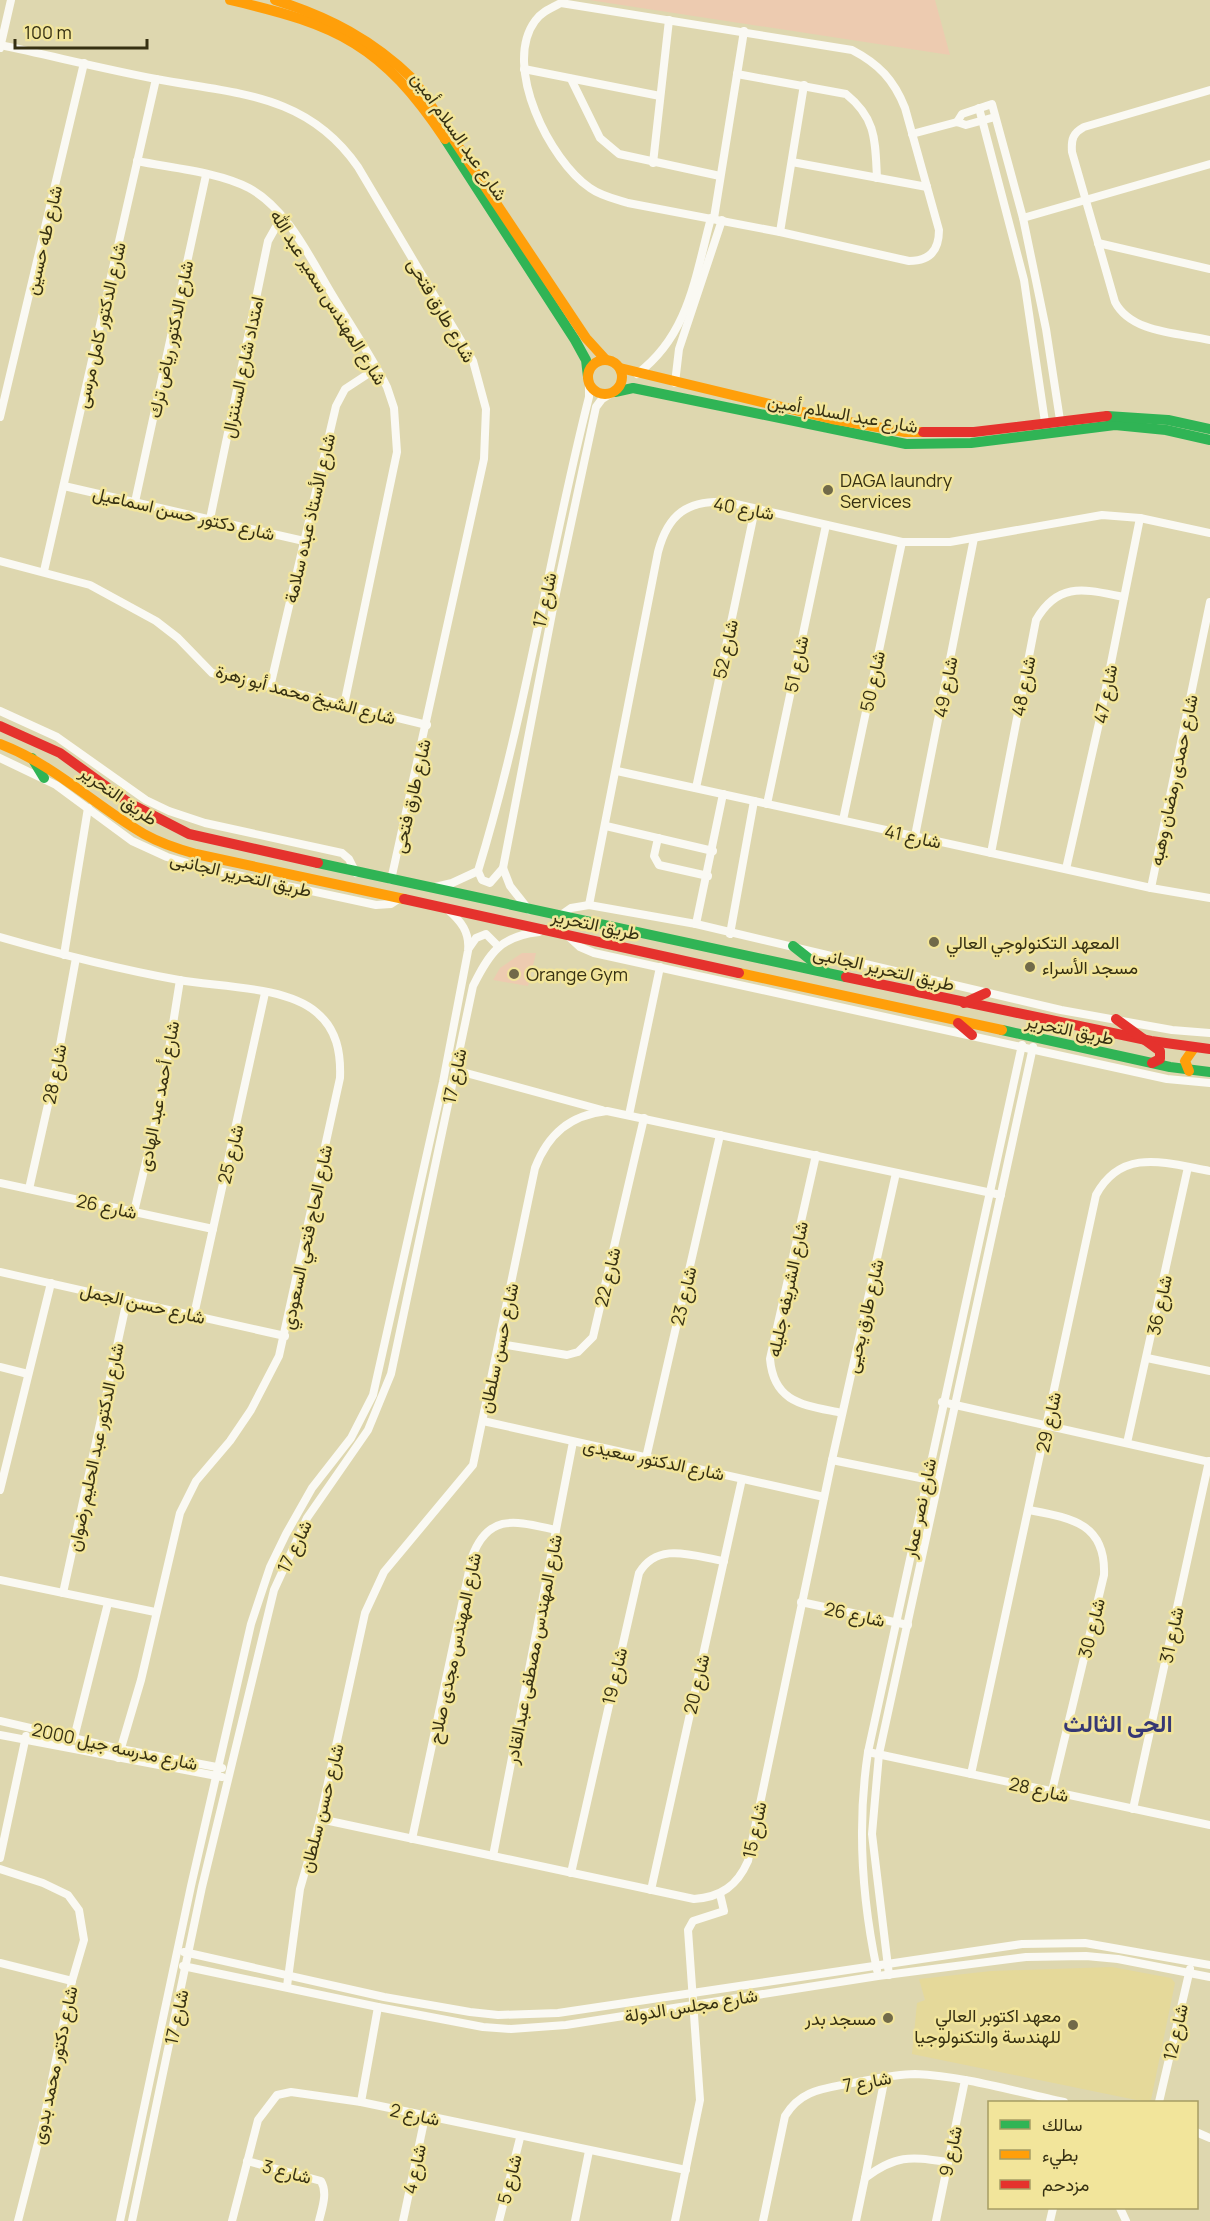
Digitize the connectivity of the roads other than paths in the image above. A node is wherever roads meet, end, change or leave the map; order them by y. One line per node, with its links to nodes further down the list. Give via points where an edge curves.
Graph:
1 (11, 0): 6 (street)
2 (230, 0): 29 (street, شارع عبد السلام أمين, via 308,21 372,53 407,85)
3 (275, 0): 29 (street, شارع عبد السلام أمين, via 334,20 364,36 397,62 430,100)
4 (669, 20): 5 (street); 8 (street, via 561,3 535,20 528,34); 14 (street)
5 (744, 31): 9 (street); 19 (street, via 852,50 870,59 898,89)
6 (0, 46): 7 (street, شارع طارق فتحى)
7 (84, 63): 10 (street, شارع طارق فتحى); 45 (street, شارع طه حسين)
8 (524, 69): 11 (street); 32 (street, via 544,130 574,175 590,188 628,202)
9 (737, 74): 12 (street); 25 (street)
10 (156, 79): 20 (street, شارع الدكتور كامل مرسى); 70 (street, شارع طارق فتحى, via 242,92 300,114 329,134 358,167 473,360 486,409 484,459)
11 (571, 79): 14 (street); 22 (street, via 600,138 619,154)
12 (804, 85): 21 (street); 26 (street, via 846,94 860,105 875,137)
13 (1210, 90): 28 (street, via 1075,132 1072,152)
14 (660, 96): 22 (street)
15 (979, 108): 16 (street, via 992,104); 17 (street); 18 (street, via 963,114)
16 (994, 117): 17 (street); 30 (street)
17 (983, 120): 18 (street, via 966,125); 48 (street, via 1024,280)
18 (957, 122): 19 (street)
19 (912, 134): 27 (street)
20 (137, 161): 24 (street, شارع المهندس سمير عبد الله); 52 (street, شارع الدكتور كامل مرسى)
21 (792, 162): 26 (street); 33 (street)
22 (653, 163): 25 (street)
23 (1210, 164): 28 (street)
24 (206, 175): 31 (street, شارع المهندس سمير عبد الله, via 250,188); 53 (street, شارع الدكتور رياض ترك)
25 (720, 176): 32 (street)
26 (877, 178): 27 (street)
27 (927, 187): 33 (street, via 939,240 936,250 919,261)
28 (1087, 201): 30 (street); 34 (street)
29 (499, 212): 38 (street, شارع عبد السلام أمين, via 586,338); 42 (street, شارع عبد السلام أمين, via 581,350)
30 (1023, 218): 47 (street)
31 (284, 219): 39 (street, شارع المهندس سمير عبد الله); 56 (street, امتداد شارع السنترال, via 268,240)
32 (716, 219): 33 (street); 36 (street)
33 (780, 232)
34 (1098, 243): 35 (street); 37 (street, via 1121,314 1132,322)
35 (1210, 269)
36 (689, 310): 41 (street, via 662,353); 43 (street)
37 (1210, 340)
38 (606, 360): 40 (street); 42 (street, via 596,363)
39 (377, 368): 60 (street, شارع الأستاذ عبده سلامة, via 345,389 336,406); 67 (street, شارع المهندس سمير عبد الله, via 394,408 397,452)
40 (620, 368): 41 (street, شارع عبد السلام أمين); 44 (street, via 623,378)
41 (637, 374): 43 (street, شارع عبد السلام أمين)
42 (589, 380): 44 (street, via 600,394); 92 (street, شارع 17, via 589,397 513,747)
43 (675, 383): 46 (street, شارع عبد السلام أمين)
44 (613, 393): 46 (street, شارع عبد السلام أمين, via 633,388); 89 (street, شارع 17, via 596,407)
45 (0, 417)
46 (808, 420): 49 (street, شارع عبد السلام أمين)
47 (1060, 420): 48 (street, شارع عبد السلام أمين); 50 (street, شارع عبد السلام أمين, via 1114,415)
48 (1045, 422): 49 (street, شارع عبد السلام أمين, via 928,434)
49 (831, 425): 51 (street, شارع عبد السلام أمين, via 884,441 928,445 1115,425 1166,430)
50 (1210, 429)
51 (1210, 440)
52 (64, 486): 53 (street, شارع دكتور حسن اسماعيل); 63 (street, شارع الدكتور كامل مرسى)
53 (135, 502): 56 (street, شارع دكتور حسن اسماعيل)
54 (755, 509): 57 (street, شارع 40); 74 (street, شارع 40, via 707,501 681,512 663,534); 76 (street, شارع 52)
55 (1140, 518): 58 (street, شارع 40); 59 (street, شارع 40, via 1083,516); 64 (street, شارع 47)
56 (210, 519): 60 (street, شارع دكتور حسن اسماعيل)
57 (826, 525): 61 (street, شارع 40); 79 (street, شارع 51)
58 (1210, 533)
59 (974, 538): 61 (street, شارع 40); 83 (street, شارع 49)
60 (304, 541): 66 (street, شارع الأستاذ عبده سلامة)
61 (902, 542): 81 (street, شارع 50)
62 (0, 561): 63 (street, شارع الشيخ محمد أبو زهرة)
63 (44, 571): 66 (street, شارع الشيخ محمد أبو زهرة, via 90,585 156,621 212,673)
64 (1124, 597): 86 (street, شارع 48, via 1073,590 1051,600 1036,620); 90 (street, شارع 47)
65 (1210, 603): 98 (street, شارع حمدى رمضان وهبه)
66 (270, 687): 67 (street, شارع الشيخ محمد أبو زهرة)
67 (344, 705): 70 (street, شارع الشيخ محمد أبو زهرة)
68 (0, 711): 93 (street, via 57,737 146,800 169,811 205,824 342,852)
69 (0, 726): 87 (street, طريق التحرير, via 60,753 129,803 168,825 189,834)
70 (427, 726): 96 (street, شارع طارق فتحى)
71 (0, 744): 72 (street, طريق التحرير)
72 (30, 756): 75 (street); 91 (street, طريق التحرير, via 158,841)
73 (0, 758): 75 (street, طريق التحرير الجانبى)
74 (617, 771): 76 (street, شارع 41); 82 (street, شارع 40)
75 (44, 778): 80 (street, طريق التحرير الجانبى)
76 (696, 788): 77 (street, شارع 41)
77 (723, 794): 78 (street, شارع 41); 85 (street)
78 (754, 801): 79 (street, شارع 41); 107 (street)
79 (767, 804): 81 (street, شارع 41)
80 (88, 808): 99 (street, طريق التحرير الجانبى, via 132,841 185,864 376,905 391,904); 114 (street)
81 (843, 820): 83 (street, شارع 41)
82 (606, 826): 84 (street); 101 (street, شارع 40)
83 (915, 836): 86 (street, شارع 41)
84 (658, 838): 85 (street); 94 (street, via 654,856 659,865)
85 (712, 851): 94 (street)
86 (991, 853): 90 (street, شارع 41)
87 (279, 855): 88 (street, طريق التحرير); 91 (street, via 280,866)
88 (306, 862): 93 (street, طريق التحرير); 95 (street)
89 (503, 868): 92 (street, via 490,884); 103 (street, via 510,886)
90 (1066, 869): 98 (street, شارع 41)
91 (273, 871): 95 (street, طريق التحرير)
92 (478, 871): 97 (street)
93 (356, 873): 96 (street, طريق التحرير)
94 (708, 876): 105 (street)
95 (305, 877): 99 (street, طريق التحرير)
96 (391, 880): 97 (street, طريق التحرير)
97 (431, 888): 103 (street, طريق التحرير)
98 (1151, 888): 100 (street, شارع 41)
99 (400, 898): 102 (street, طريق التحرير)
100 (1210, 898)
101 (589, 905): 104 (street, طريق التحرير الجانبى, via 571,908); 105 (street, طريق التحرير الجانبى)
102 (446, 908): 106 (street, طريق التحرير); 113 (street, شارع 17, via 465,929)
103 (529, 909): 104 (street, طريق التحرير)
104 (561, 915): 109 (street, طريق التحرير)
105 (696, 924): 107 (street, طريق التحرير الجانبى)
106 (547, 931): 111 (street, via 527,933); 116 (street, طريق التحرير)
107 (730, 933): 112 (street, طريق التحرير الجانبى)
108 (0, 938): 114 (street, شارع الحاج فتحي السعودي)
109 (662, 938): 110 (street, طريق التحرير); 116 (street, via 666,946)
110 (694, 944): 117 (street, via 691,952); 118 (street, طريق التحرير)
111 (498, 946): 113 (street, via 490,936 481,934); 136 (street, شارع 17, via 473,986)
112 (793, 946): 118 (street); 123 (street, طريق التحرير الجانبى)
113 (468, 951): 197 (street, شارع 17, via 373,1395 351,1438 312,1488 270,1567 251,1624)
114 (64, 955): 115 (street, شارع الحاج فتحي السعودي)
115 (76, 958): 119 (street, شارع الحاج فتحي السعودي); 149 (street, شارع 28)
116 (661, 961): 117 (street, طريق التحرير); 121 (street); 141 (street)
117 (695, 963): 120 (street, طريق التحرير)
118 (828, 974): 124 (street, طريق التحرير)
119 (180, 980): 122 (street, شارع الحاج فتحي السعودي); 152 (street, شارع أحمد عبد الهادى, via 161,1099)
120 (799, 986): 121 (street); 126 (street, طريق التحرير)
121 (778, 991): 128 (street)
122 (265, 993): 153 (street, شارع 25); 158 (street, شارع الحاج فتحي السعودي, via 302,1002 317,1012 337,1042 341,1060)
123 (986, 993): 124 (street); 125 (street, طريق التحرير الجانبى)
124 (964, 1003): 129 (street, طريق التحرير)
125 (1116, 1019): 127 (street, طريق التحرير الجانبى); 129 (street)
126 (955, 1020): 128 (street); 134 (street, طريق التحرير)
127 (1210, 1033)
128 (972, 1035): 130 (street)
129 (1151, 1041): 132 (street, طريق التحرير); 135 (street, via 1161,1054 1158,1062)
130 (1022, 1045): 131 (street); 150 (street, شارع نصر عمار)
131 (1033, 1047): 134 (street); 151 (street, شارع نصر عمار)
132 (1194, 1048): 133 (street, طريق التحرير); 137 (street, via 1185,1061)
133 (1210, 1049)
134 (1089, 1055): 135 (street, طريق التحرير); 139 (street, via 1167,1079)
135 (1152, 1063): 137 (street, طريق التحرير)
136 (455, 1070): 140 (street); 198 (street, شارع 17, via 387,1384 369,1430 307,1518 285,1563 262,1628)
137 (1189, 1071): 138 (street, طريق التحرير)
138 (1210, 1072)
139 (1210, 1083)
140 (607, 1111): 141 (street, شارع حسن سلطان); 159 (street, شارع حسن سلطان, via 591,1113 561,1127 541,1152)
141 (629, 1115): 142 (street, شارع حسن سلطان)
142 (644, 1118): 143 (street, شارع حسن سلطان); 159 (street, شارع 22, via 593,1337 578,1352 567,1355)
143 (720, 1135): 144 (street, شارع حسن سلطان); 171 (street, شارع 23)
144 (816, 1155): 147 (street, شارع حسن سلطان); 166 (street, شارع الشريفه جليله, via 770,1359 771,1373 777,1386 798,1403)
145 (1188, 1167): 146 (street, شارع 29); 160 (street, شارع 36); 168 (street, شارع 29, via 1140,1161 1118,1170 1101,1186 1093,1204)
146 (1210, 1171)
147 (896, 1173): 150 (street, شارع حسن سلطان); 166 (street, شارع طارق يحيى)
148 (0, 1183): 149 (street, شارع 26)
149 (28, 1189): 152 (street, شارع 26)
150 (989, 1193): 151 (street, شارع حسن سلطان); 164 (street, شارع نصر عمار)
151 (1001, 1195): 165 (street, شارع نصر عمار)
152 (134, 1212): 153 (street, شارع 26)
153 (213, 1229): 157 (street, شارع 25)
154 (0, 1272): 155 (street, شارع حسن الجمل)
155 (51, 1283): 156 (street, شارع حسن الجمل); 163 (street)
156 (127, 1300): 157 (street, شارع حسن الجمل); 182 (street, شارع الدكتور عبد الحليم رضوان)
157 (194, 1315): 158 (street, شارع حسن الجمل)
158 (285, 1336): 185 (street, شارع الحاج فتحي السعودي, via 251,1410 187,1496)
159 (500, 1344): 167 (street, شارع حسن سلطان)
160 (1148, 1358): 162 (street); 170 (street, شارع 36)
161 (0, 1367): 163 (street)
162 (1210, 1371)
163 (28, 1374): 176 (street)
164 (942, 1402): 165 (street); 175 (street, شارع نصر عمار)
165 (956, 1405): 168 (street); 187 (street, شارع نصر عمار)
166 (842, 1413): 172 (street, شارع طارق يحيى)
167 (483, 1421): 169 (street, شارع الدكتور سعيدى); 204 (street, شارع حسن سلطان, via 468,1474 398,1554 373,1592 365,1613)
168 (1047, 1425): 170 (street); 178 (street, شارع 29)
169 (573, 1442): 171 (street, شارع الدكتور سعيدى); 179 (street, شارع المهندس مصطفى عبدالقادر)
170 (1127, 1443): 173 (street)
171 (646, 1458): 174 (street, شارع الدكتور سعيدى)
172 (831, 1460): 175 (street); 177 (street, شارع 15)
173 (1210, 1461): 203 (street, شارع 31)
174 (742, 1479): 177 (street, شارع الدكتور سعيدى); 180 (street, شارع 20)
175 (925, 1479): 186 (street, شارع نصر عمار)
176 (0, 1490)
177 (824, 1497): 183 (street, شارع 15)
178 (1029, 1510): 199 (street, شارع 29); 202 (street, شارع 30, via 1067,1517 1084,1525 1098,1541 1104,1561 1104,1575)
179 (556, 1530): 206 (street, شارع المهندس مجدى صلاح, via 513,1521 492,1528 477,1543); 207 (street, شارع المهندس مصطفى عبدالقادر)
180 (724, 1561): 210 (street, شارع 19, via 669,1552 652,1557 639,1573); 211 (street, شارع 20)
181 (0, 1580): 182 (street)
182 (63, 1593): 184 (street)
183 (801, 1602): 186 (street, شارع 26); 212 (street, شارع 15, via 748,1862 734,1885)
184 (108, 1603): 185 (street); 191 (street)
185 (155, 1612): 193 (street, شارع الحاج فتحي السعودي, via 141,1680)
186 (895, 1622): 187 (street, شارع 26); 194 (street, شارع نصر عمار)
187 (909, 1625): 195 (street, شارع نصر عمار)
188 (0, 1721): 189 (street, شارع مدرسه جيل 2000)
189 (28, 1728): 191 (street, شارع مدرسه جيل 2000); 192 (street)
190 (0, 1734): 192 (street, شارع مدرسه جيل 2000)
191 (74, 1738): 193 (street, شارع مدرسه جيل 2000)
192 (25, 1740): 196 (street, شارع مدرسه جيل 2000); 208 (street)
193 (120, 1749): 196 (street, شارع الحاج فتحي السعودي); 197 (street, شارع مدرسه جيل 2000)
194 (868, 1752): 195 (street, شارع 28); 221 (street, شارع نصر عمار, via 861,1833)
195 (879, 1754): 199 (street, شارع 28); 218 (street, شارع نصر عمار, via 872,1834)
196 (118, 1758): 200 (street, شارع مدرسه جيل 2000)
197 (220, 1767): 198 (street, شارع مدرسه جيل 2000); 200 (street, شارع 17)
198 (230, 1769): 201 (street, شارع 17)
199 (971, 1774): 202 (street, شارع 28)
200 (218, 1776): 201 (street, شارع مدرسه جيل 2000); 213 (street, شارع 17)
201 (227, 1778): 214 (street, شارع 17)
202 (1052, 1791): 203 (street, شارع 28)
203 (1133, 1809): 205 (street, شارع 28)
204 (320, 1819): 206 (street); 223 (street, شارع حسن سلطان, via 300,1889)
205 (1210, 1825)
206 (412, 1839): 207 (street)
207 (493, 1856): 210 (street)
208 (0, 1858)
209 (0, 1869): 227 (street, شارع دكتور محمد بدوى, via 56,1887 79,1910 84,1940)
210 (571, 1873): 211 (street)
211 (651, 1890): 212 (street, via 694,1899)
212 (720, 1894): 229 (street, via 724,1911 688,1926)
213 (178, 1951): 214 (street, شارع مجلس الدولة); 217 (street, شارع 17)
214 (189, 1953): 220 (street, شارع 17); 223 (street, شارع مجلس الدولة)
215 (1191, 1962): 218 (street, شارع مجلس الدولة, via 1117,1947 1053,1942); 219 (street, شارع مجلس الدولة); 222 (street, شارع 12)
216 (0, 1963): 227 (street)
217 (176, 1964): 220 (street, شارع مجلس الدولة); 245 (street, شارع 17)
218 (887, 1964): 221 (street, شارع مجلس الدولة); 224 (street, شارع نصر عمار)
219 (1210, 1965)
220 (186, 1966): 228 (street, شارع مجلس الدولة); 246 (street, شارع 17)
221 (876, 1966): 225 (street, شارع نصر عمار); 229 (street, شارع مجلس الدولة)
222 (1189, 1972): 224 (street, شارع مجلس الدولة, via 1118,1959 1054,1956); 226 (street, شارع مجلس الدولة); 235 (street, شارع 12)
223 (289, 1975): 228 (street, شارع حسن سلطان); 229 (street, شارع مجلس الدولة, via 384,1997 498,2015 558,2013)
224 (889, 1975): 225 (street, شارع مجلس الدولة)
225 (878, 1976): 230 (street, شارع مجلس الدولة)
226 (1210, 1977)
227 (72, 1981): 244 (street, شارع دكتور محمد بدوى)
228 (287, 1986): 231 (street, شارع مجلس الدولة)
229 (692, 1993): 230 (street)
230 (693, 2005): 231 (street, شارع مجلس الدولة, via 566,2025 511,2029); 242 (street, via 700,2100)
231 (378, 2007): 236 (street)
232 (885, 2077): 233 (street, شارع 7, via 914,2074); 243 (street); 253 (street, شارع 7, via 807,2093 790,2107 782,2126)
233 (965, 2080): 234 (street, شارع 7); 241 (street, شارع 9)
234 (1055, 2101)
235 (1159, 2101)
236 (361, 2102): 237 (street, شارع 2); 240 (street, شارع 2, via 304,2092 277,2096 258,2120)
237 (425, 2117): 238 (street, شارع 2); 249 (street, شارع 4)
238 (520, 2138): 239 (street, شارع 2); 250 (street, شارع 5)
239 (589, 2151): 242 (street, شارع 2); 251 (street)
240 (247, 2161): 247 (street, شارع 2); 248 (street, شارع 3, via 321,2181 325,2195)
241 (948, 2162): 243 (street, via 908,2157 885,2164); 255 (street, شارع 9)
242 (686, 2170): 252 (street)
243 (865, 2178): 254 (street)
244 (18, 2221)
245 (120, 2221)
246 (132, 2221)
247 (232, 2221)
248 (320, 2221)
249 (403, 2221)
250 (499, 2221)
251 (575, 2221)
252 (675, 2221)
253 (763, 2221)
254 (856, 2221)
255 (936, 2221)

